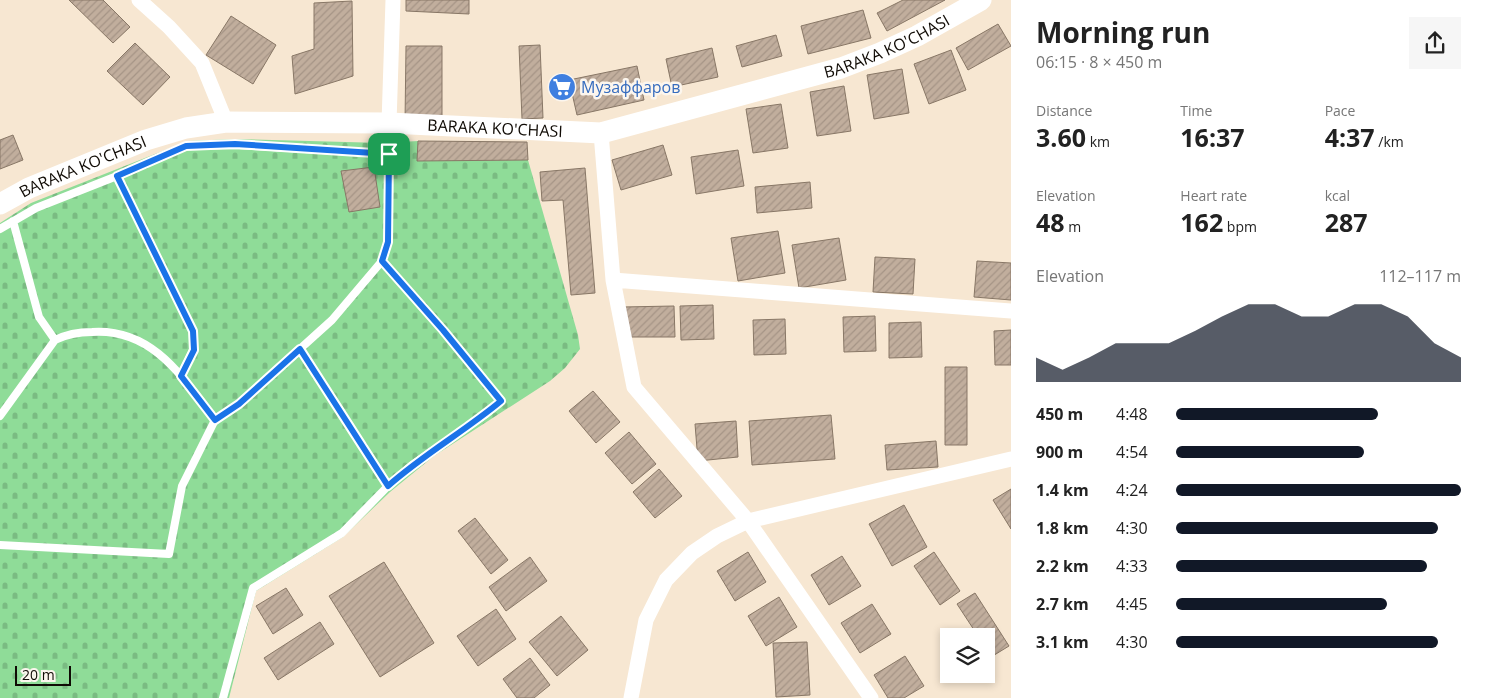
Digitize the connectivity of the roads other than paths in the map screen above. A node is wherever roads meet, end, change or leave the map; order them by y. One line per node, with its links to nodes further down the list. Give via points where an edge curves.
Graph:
1 (139, 0): 4 (street, via 202,63)
2 (393, 0): 5 (street)
3 (981, 0): 6 (main road, BARAKA KO'CHASI, via 918,36 841,68)
4 (226, 122): 5 (main road, BARAKA KO'CHASI); 9 (main road, BARAKA KO'CHASI, via 186,128 146,140 29,188)
5 (389, 123): 6 (main road, BARAKA KO'CHASI); 7 (lane)
6 (601, 133): 13 (street)
7 (389, 154): 8 (lane, via 235,144 186,146); 12 (lane, via 388,242)
8 (117, 176): 10 (lane, via 36,208); 17 (lane, via 193,331 194,350)
9 (0, 204)
10 (13, 222): 11 (lane); 15 (lane, via 39,317)
11 (0, 229)
12 (382, 261): 16 (lane, via 332,320); 21 (lane, via 501,401)
13 (613, 280): 14 (street); 22 (street, via 634,387)
14 (1011, 311)
15 (55, 340): 17 (lane, via 66,334 119,333 153,348); 18 (lane)
16 (300, 349): 19 (lane, via 239,404); 21 (lane)
17 (181, 376): 19 (lane)
18 (0, 416)
19 (215, 420): 23 (lane, via 182,486 169,554)
20 (1011, 459): 22 (street)
21 (388, 486): 24 (lane, via 342,533 253,588)
22 (748, 521): 25 (street, via 692,553 666,580 646,620); 26 (street)
23 (0, 545)
24 (223, 698)
25 (631, 698)
26 (871, 698)

